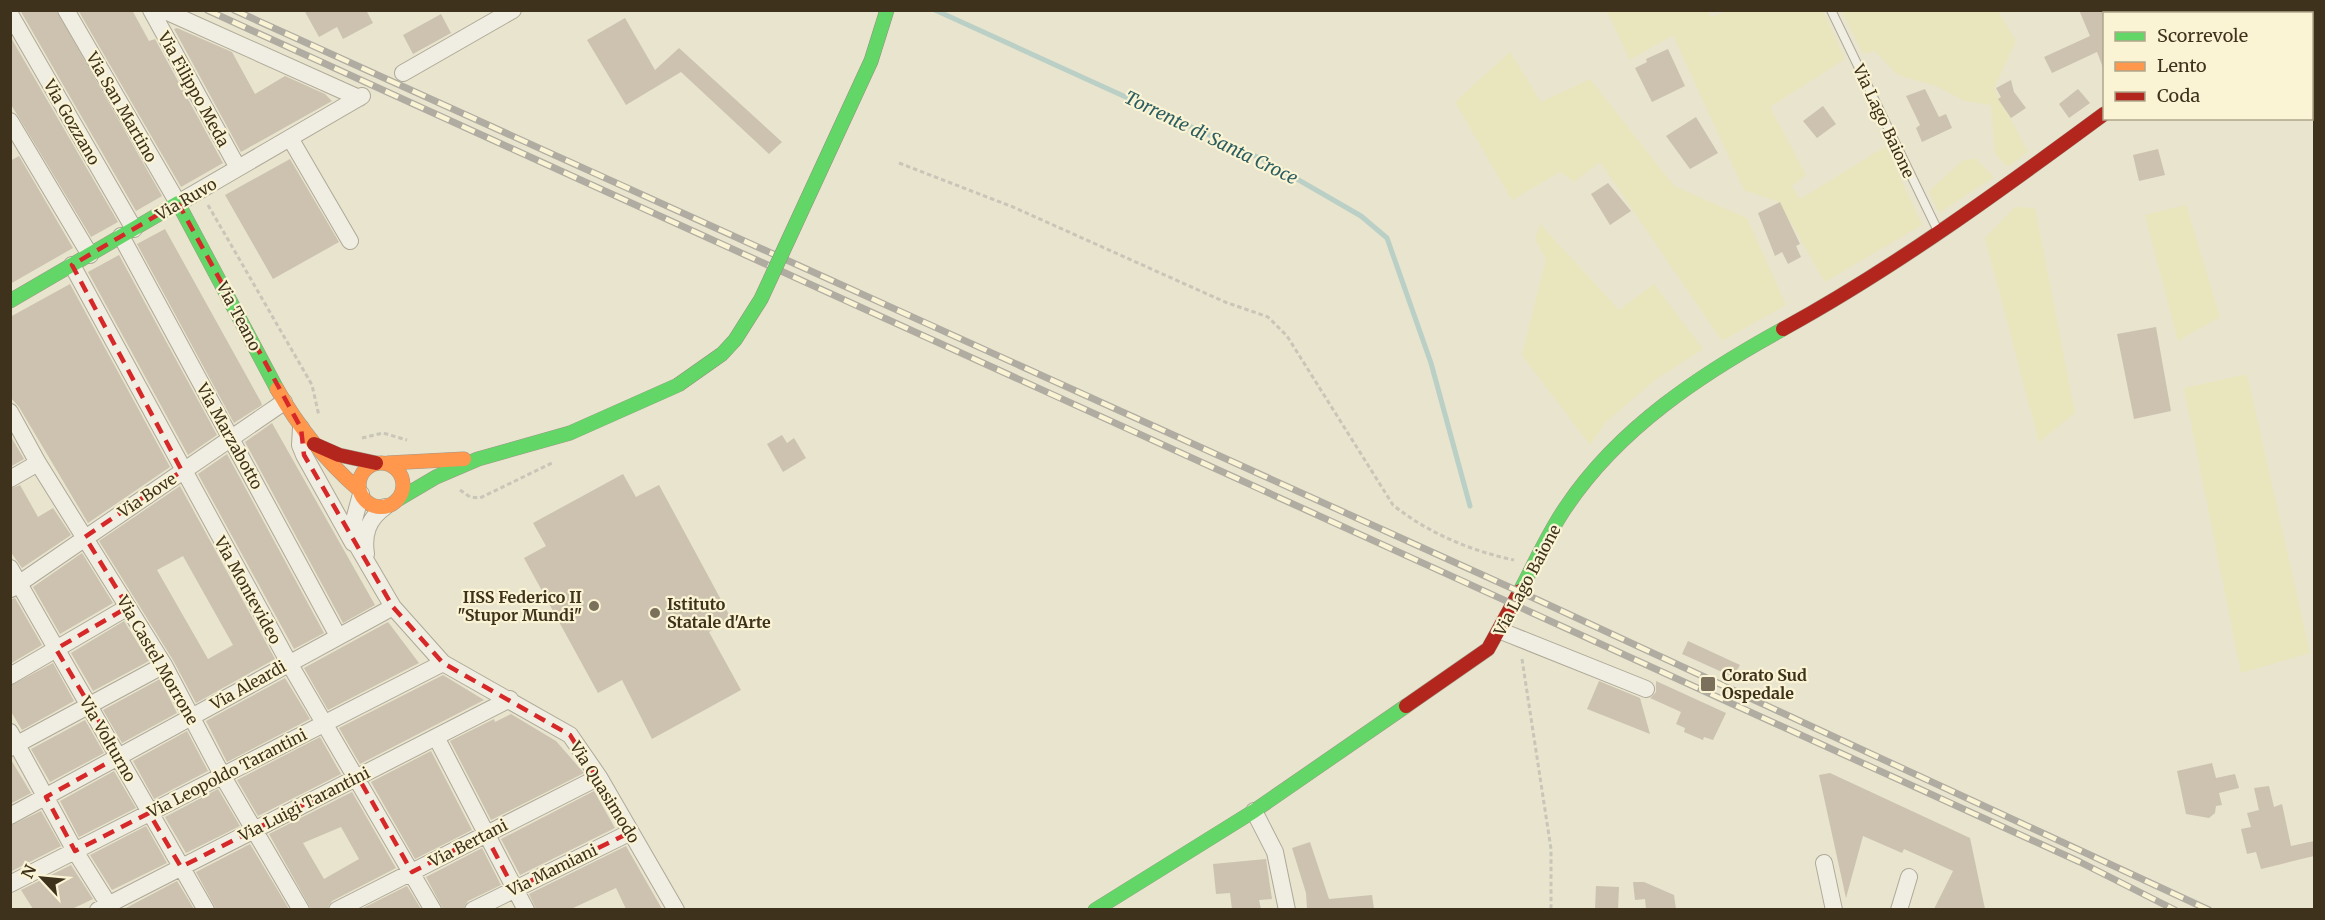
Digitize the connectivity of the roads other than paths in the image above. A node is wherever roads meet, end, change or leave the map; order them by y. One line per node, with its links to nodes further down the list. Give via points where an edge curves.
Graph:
1 (66, 10): 13 (street, Via San Martino)
2 (151, 10): 12 (street, Via Filippo Meda)
3 (163, 10): 11 (street, Via Ruvo, via 360,97)
4 (513, 10): 8 (street)
5 (887, 10): 24 (main road, bridge, via 871,61 761,299 722,354 678,386 570,433)
6 (1831, 10): 14 (lane, Via Lago Baione)
7 (10, 14): 15 (street, Via Gozzano)
8 (403, 73)
9 (2103, 115): 14 (main road, Via Lago Baione)
10 (10, 121): 17 (street)
11 (290, 138): 12 (street, Via Ruvo); 16 (street)
12 (238, 168): 13 (street, Via Ruvo)
13 (178, 203): 15 (main road, Via Ruvo); 20 (main road, Via Teano)
14 (1939, 232): 37 (main road, Via Lago Baione, via 1672,397 1611,451 1566,507)
15 (127, 233): 17 (main road, Via Ruvo); 23 (street, Via Marzabotto)
16 (350, 241)
17 (90, 255): 18 (main road, Via Ruvo)
18 (72, 265): 19 (main road, Via Ruvo); 27 (street, Via Montevideo)
19 (10, 301)
20 (284, 402): 22 (main road, Via Teano); 23 (street, Via Bove)
21 (10, 412): 26 (street, Via Castel Morrone)
22 (305, 435): 25 (main road, via 339,455); 29 (main road, Via Teano); 32 (street, Via Teano, via 300,445 304,455)
23 (231, 437): 27 (street, Via Bove); 38 (street, Via Marzabotto)
24 (478, 459): 25 (main road); 30 (main road)
25 (382, 463): 29 (main road, via 362,473); 30 (main road, via 395,467 403,481)
26 (38, 464): 28 (street); 31 (street, Via Castel Morrone)
27 (182, 471): 31 (street, Via Bove); 40 (street, Via Montevideo)
28 (10, 479)
29 (360, 492): 30 (main road, via 370,505); 32 (street, Via Teano, via 354,520)
30 (391, 503): 32 (street, Via Teano, via 371,518)
31 (85, 537): 34 (street, Via Bove); 35 (street, Via Castel Morrone)
32 (363, 557): 36 (street, Via Teano)
33 (10, 568): 34 (street, Via Volturno)
34 (15, 586): 39 (street, Via Volturno)
35 (128, 607): 39 (street); 42 (street, Via Castel Morrone)
36 (393, 607): 38 (street, Via Aleardi); 41 (street, Via Teano)
37 (1501, 631): 44 (street); 56 (main road, Via Lago Baione, via 1488,649)
38 (338, 636): 40 (street, Via Aleardi)
39 (56, 649): 43 (street); 46 (street, Via Volturno)
40 (289, 663): 47 (street, Via Aleardi); 48 (street, Via Montevideo)
41 (443, 663): 45 (street, Via Teano); 48 (street, Via Leopoldo Tarantini)
42 (164, 665): 46 (street); 47 (street, Via Castel Morrone)
43 (10, 676)
44 (1646, 689)
45 (510, 699): 49 (street, Via Luigi Tarantini); 54 (street, Via Quasimodo, via 570,735)
46 (89, 706): 50 (street); 51 (street, Via Volturno)
47 (192, 716): 51 (street, Via Aleardi); 52 (street, Via Castel Morrone)
48 (324, 724): 52 (street, Via Leopoldo Tarantini); 53 (street, Via Montevideo)
49 (436, 737): 53 (street, Via Luigi Tarantini); 61 (street)
50 (13, 742): 55 (street)
51 (120, 756): 55 (street, Via Aleardi); 57 (street, Via Volturno)
52 (222, 775): 57 (street, Via Leopoldo Tarantini); 59 (street, Via Castel Morrone)
53 (358, 777): 59 (street, Via Luigi Tarantini); 65 (street, Via Montevideo)
54 (599, 777): 60 (street, Via Quasimodo); 61 (street, Via Bertani)
55 (46, 796): 58 (street, Via Aleardi); 62 (street)
56 (1254, 811): 77 (main road, Via Lago Baione); 78 (street, via 1275,852)
57 (149, 813): 62 (street, Via Leopoldo Tarantini); 64 (street, Via Volturno)
58 (10, 816)
59 (255, 830): 64 (street, Via Luigi Tarantini); 71 (street, Via Castel Morrone)
60 (631, 831): 68 (street, Via Mamiani); 76 (street, Via Quasimodo)
61 (485, 834): 65 (street, Via Bertani); 68 (street)
62 (75, 851): 67 (street, Via Leopoldo Tarantini); 69 (street)
63 (1824, 863): 79 (street)
64 (181, 867): 69 (street, Via Luigi Tarantini); 70 (street, Via Volturno)
65 (412, 872): 72 (street, Via Bertani); 73 (street, Via Montevideo)
66 (1909, 877): 80 (street)
67 (10, 884)
68 (514, 889): 74 (street, Via Mamiani); 75 (street)
69 (106, 908)
70 (206, 909)
71 (301, 909)
72 (337, 909)
73 (433, 909)
74 (473, 909)
75 (526, 909)
76 (676, 909)
77 (1095, 909)
78 (1287, 909)
79 (1834, 909)
80 (1899, 909)

